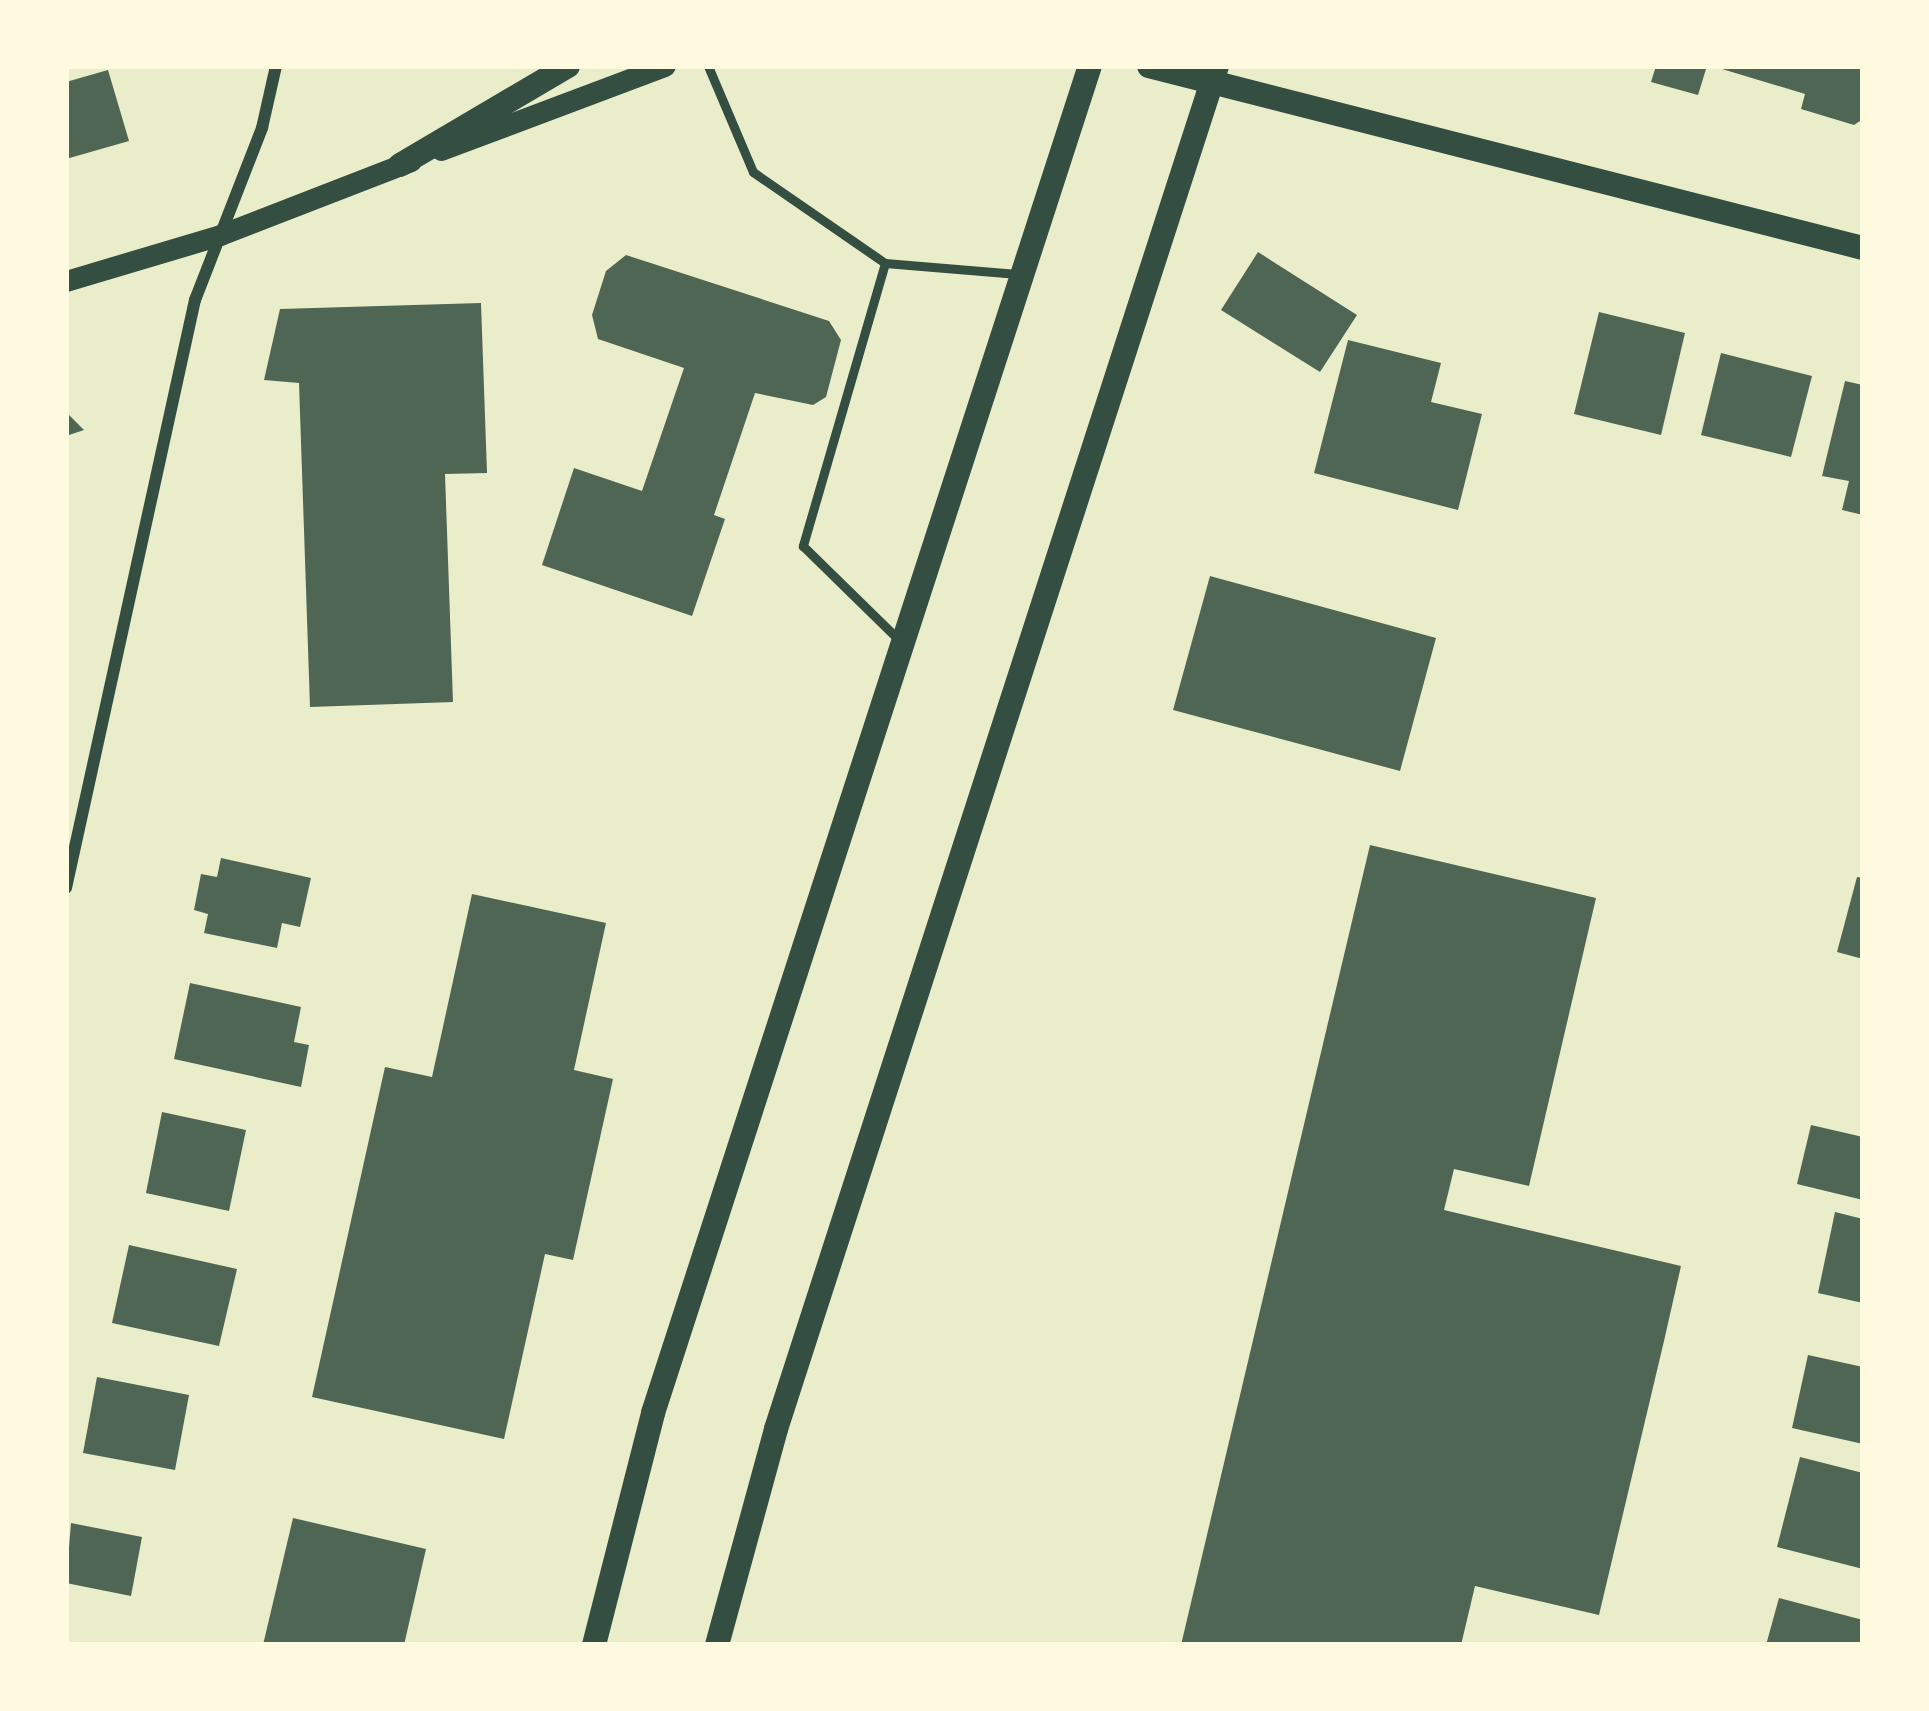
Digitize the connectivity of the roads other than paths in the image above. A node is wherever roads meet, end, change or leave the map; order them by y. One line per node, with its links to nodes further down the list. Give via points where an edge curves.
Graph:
1 (277, 66): 9 (street)
2 (568, 66): 8 (main road)
3 (665, 66): 8 (street)
4 (708, 66): 11 (lane, via 753,172)
5 (1090, 66): 12 (main road)
6 (1149, 66): 7 (main road)
7 (1214, 74): 10 (main road); 17 (main road, via 783,1407)
8 (400, 165): 9 (street)
9 (220, 235): 13 (street); 15 (street, via 196,300)
10 (1863, 248)
11 (885, 262): 12 (lane); 14 (lane, via 803,546)
12 (1023, 274): 14 (main road)
13 (66, 281)
14 (903, 644): 16 (main road, via 653,1413)
15 (66, 888)
16 (594, 1645)
17 (717, 1645)

